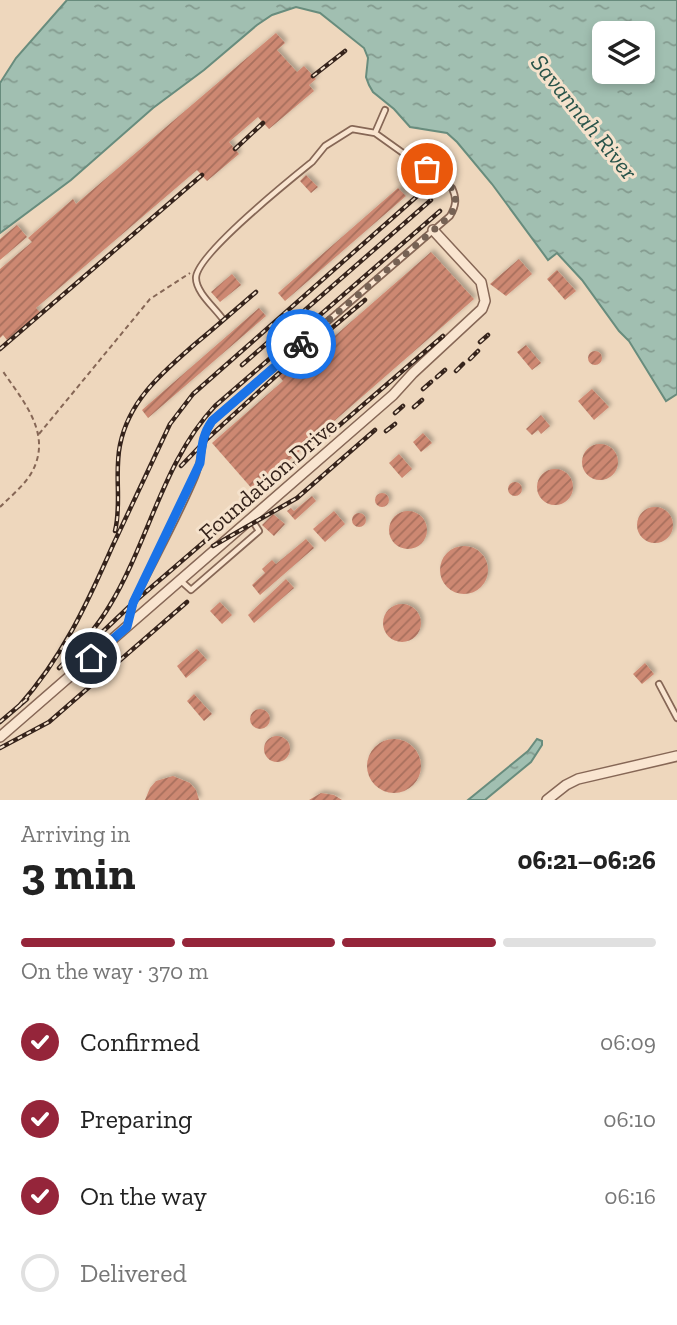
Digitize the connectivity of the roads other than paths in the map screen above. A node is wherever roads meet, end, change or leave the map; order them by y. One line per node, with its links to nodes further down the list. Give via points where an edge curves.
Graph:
1 (385, 110): 2 (lane)
2 (374, 133): 3 (lane, via 452,188 454,208); 4 (lane, via 352,129 325,146 313,162 216,246 195,277)
3 (433, 230): 5 (street, Foundation Drive, via 481,282 485,293 482,309 393,396); 7 (lane, via 212,421 202,439 196,474 133,603)
4 (222, 318)
5 (251, 520): 6 (street, Foundation Drive); 6 (lane, via 259,531 191,590)
6 (181, 581): 7 (street, Foundation Drive)
7 (127, 627): 10 (street, Foundation Drive)
8 (659, 684): 9 (lane)
9 (677, 718)
10 (0, 737)
11 (677, 756): 12 (street, via 578,779)
12 (547, 800)

